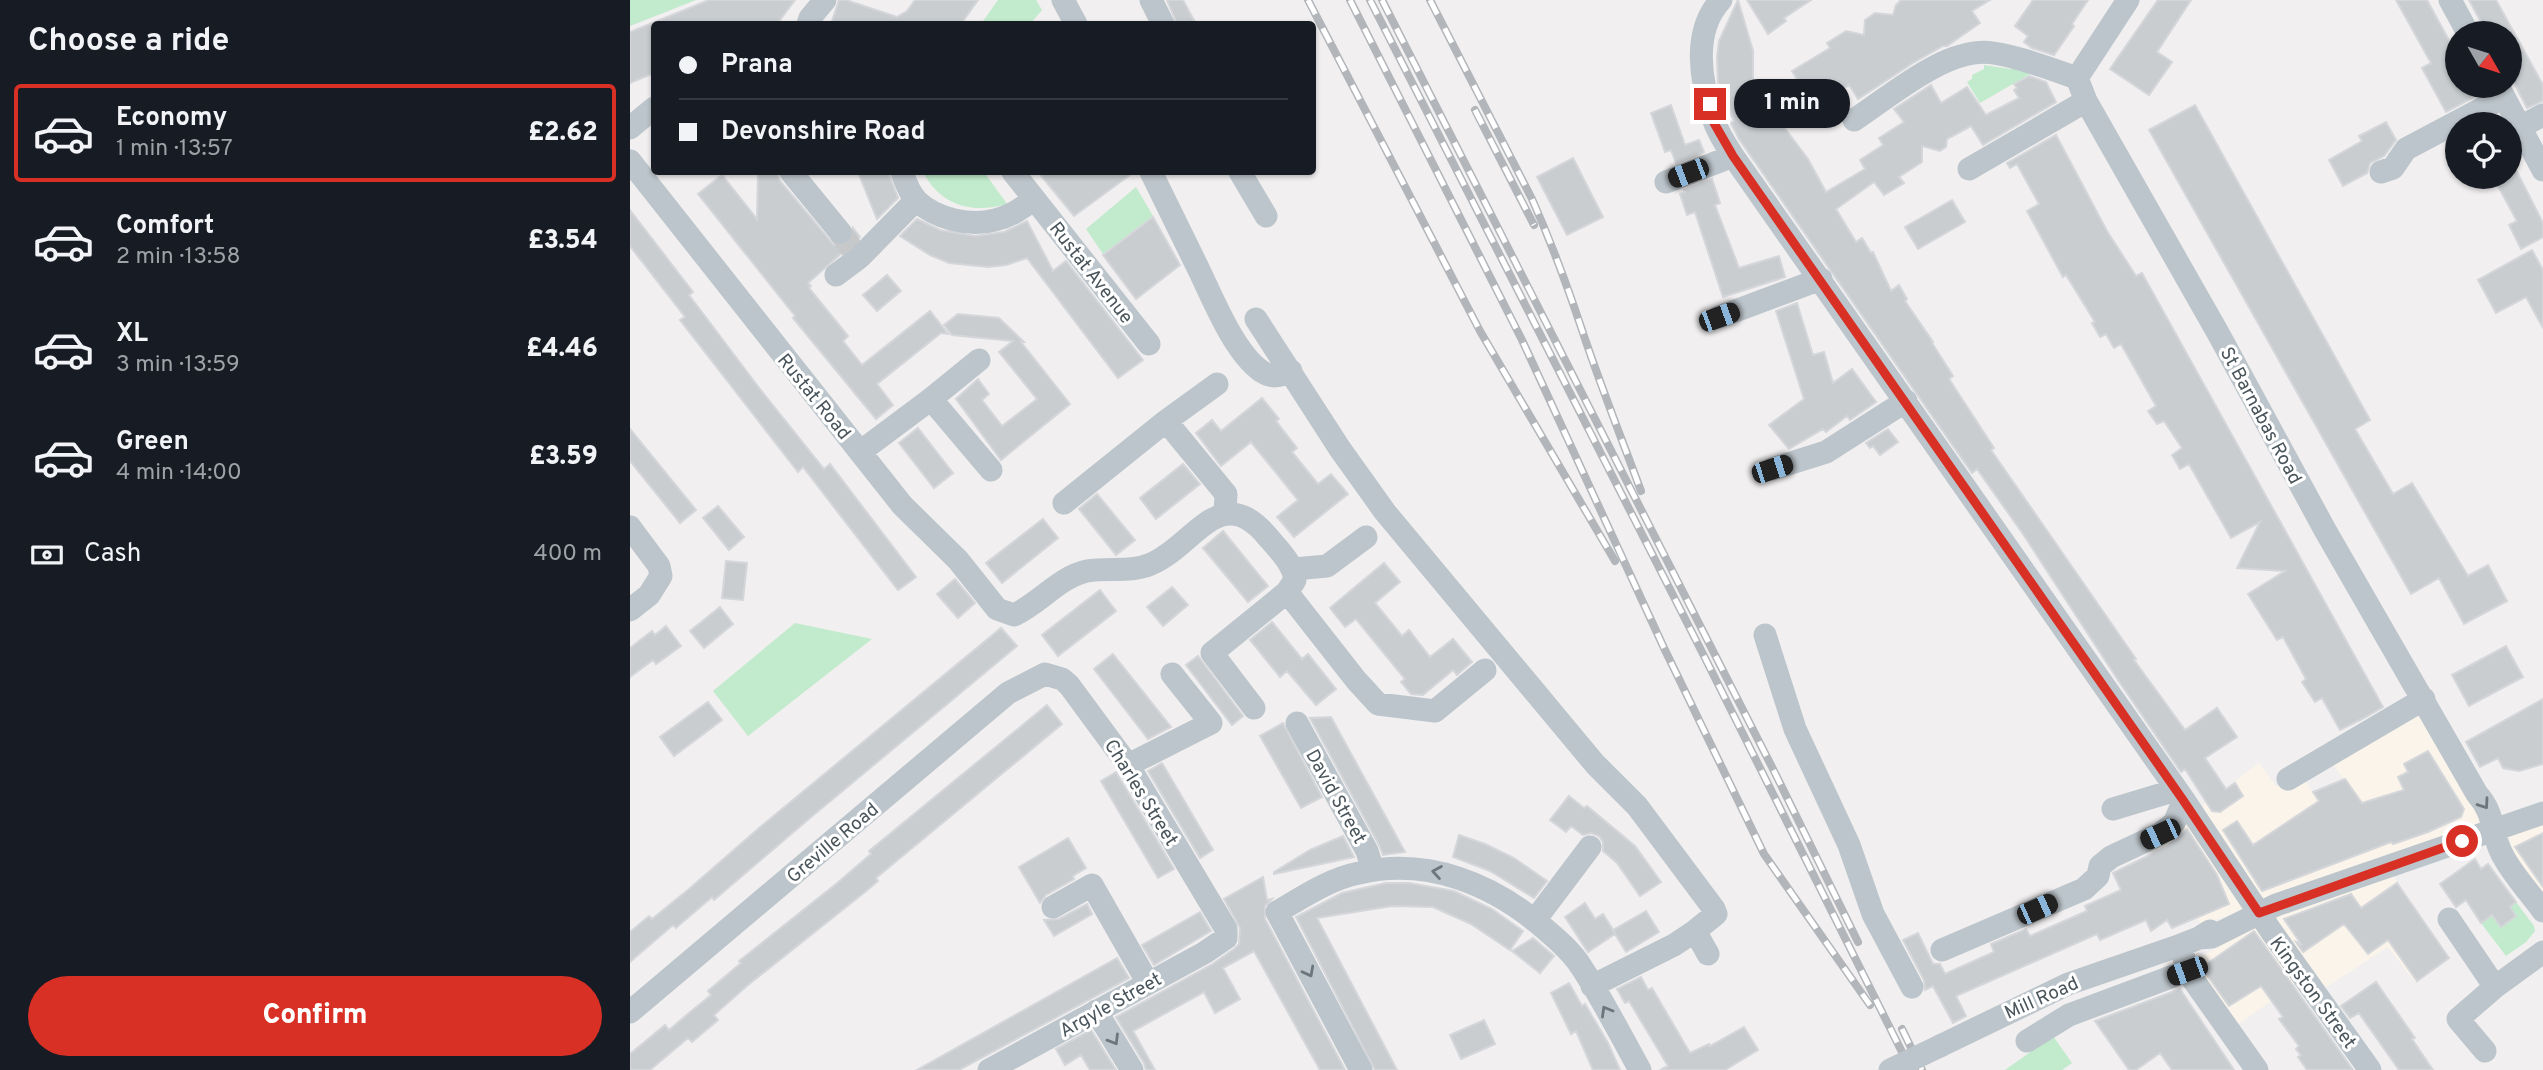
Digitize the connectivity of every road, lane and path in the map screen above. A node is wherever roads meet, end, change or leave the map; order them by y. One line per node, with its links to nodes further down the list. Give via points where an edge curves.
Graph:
1 (825, 0): 7 (street)
2 (1063, 0): 8 (street)
3 (1151, 0): 9 (street)
4 (1721, 0): 20 (street, Kingston Street, via 1703,29 1700,67 1714,123)
5 (2127, 0): 11 (street)
6 (2450, 0): 10 (street)
7 (809, 21)
8 (1074, 21)
9 (1162, 21)
10 (2461, 21)
11 (2077, 78): 13 (street, St Barnabas Road); 16 (street, via 1992,52 1968,54 1936,66)
12 (2491, 98): 24 (street, via 2406,149 2393,168)
13 (2085, 102): 22 (street); 60 (street, St Barnabas Road)
14 (651, 110): 18 (street)
15 (2543, 115): 17 (street)
16 (1854, 120)
17 (2522, 126)
18 (630, 128)
19 (2522, 131): 23 (street)
20 (1733, 156): 30 (street); 36 (street, Kingston Street)
21 (630, 160): 46 (street, Rustat Road)
22 (1969, 169)
23 (2543, 170)
24 (2381, 172)
25 (793, 175): 34 (street)
26 (904, 175): 31 (street)
27 (1015, 175): 32 (street, Rustat Avenue)
28 (1152, 175): 41 (street, via 1240,348 1272,377)
29 (1243, 175): 33 (street)
30 (1666, 182)
31 (916, 200): 32 (street, via 962,222 995,221); 34 (street)
32 (1034, 200): 39 (street, Rustat Avenue)
33 (1266, 216)
34 (850, 246): 35 (street)
35 (836, 275)
36 (1821, 279): 37 (street); 44 (street, Kingston Street)
37 (1719, 317)
38 (1256, 319): 41 (street)
39 (1149, 344)
40 (979, 360): 43 (street)
41 (1291, 370): 76 (street, via 1385,512 1595,764 1637,806 1714,909 1712,919)
42 (1217, 384): 45 (street)
43 (931, 400): 46 (street); 48 (street)
44 (1906, 401): 47 (street, via 1826,452); 65 (street, Kingston Street)
45 (1166, 421): 49 (street); 50 (street, via 1226,494)
46 (860, 452): 50 (street, Rustat Road, via 997,609 1014,615 1067,578 1087,571 1151,564)
47 (1772, 469)
48 (990, 470)
49 (1064, 503)
50 (1226, 513): 53 (street, via 1253,521)
51 (630, 527): 55 (street, via 659,566 661,576 649,595)
52 (1367, 537): 53 (street, via 1327,566)
53 (1294, 569): 54 (street, via 1295,580)
54 (1287, 592): 57 (street, via 1378,704 1435,711); 61 (street, via 1212,653)
55 (630, 610)
56 (1765, 635): 86 (street, via 1795,729 1849,845 1873,914)
57 (1485, 670)
58 (1172, 674): 63 (street, via 1211,723)
59 (1038, 677): 63 (street, Charles Street, via 1054,676 1069,685); 88 (street, Greville Road, via 1008,693)
60 (2424, 699): 64 (street); 68 (street, St Barnabas Road, one-way to 68, via 2491,815)
61 (1254, 708)
62 (1297, 723): 70 (street, David Street)
63 (1128, 765): 77 (street, Charles Street)
64 (2288, 779)
65 (2180, 795): 66 (street); 75 (street, Kingston Street); 79 (street, via 2174,823 2111,857 2084,889)
66 (2113, 809)
67 (2543, 813): 68 (street, Mill Road)
68 (2493, 831): 72 (street, St Barnabas Road, via 2503,857); 75 (street, Mill Road)
69 (1590, 848): 74 (street)
70 (1373, 870): 74 (street, one-way to 70, via 1490,890 1450,874 1423,869); 93 (street, one-way to 93, via 1320,887 1277,912)
71 (1053, 907): 83 (street, via 1092,885)
72 (2543, 911)
73 (2449, 919): 85 (street)
74 (1535, 920): 84 (street, via 1581,966)
75 (2258, 921): 78 (street, Mill Road, via 2228,923); 97 (street, Kingston Street)
76 (1695, 931): 81 (street); 84 (street)
77 (1227, 934): 83 (street, Argyle Street, via 1222,942)
78 (2190, 942): 82 (street); 95 (street, Mill Road, bridge, via 2068,984)
79 (1942, 950)
80 (2543, 951): 85 (street)
81 (1708, 954)
82 (2187, 971): 89 (street, via 2069,1015); 96 (street)
83 (1147, 983): 87 (street, Argyle Street)
84 (1592, 986): 94 (street, one-way to 84)
85 (2495, 986): 90 (street, via 2458,1019)
86 (1912, 987)
87 (1096, 1011): 91 (street, Argyle Street); 92 (street, one-way to 92)
88 (630, 1012)
89 (2027, 1041)
90 (2485, 1051)
91 (989, 1070)
92 (1132, 1070)
93 (1362, 1070)
94 (1640, 1070)
95 (1890, 1070)
96 (2257, 1070)
97 (2370, 1070)

